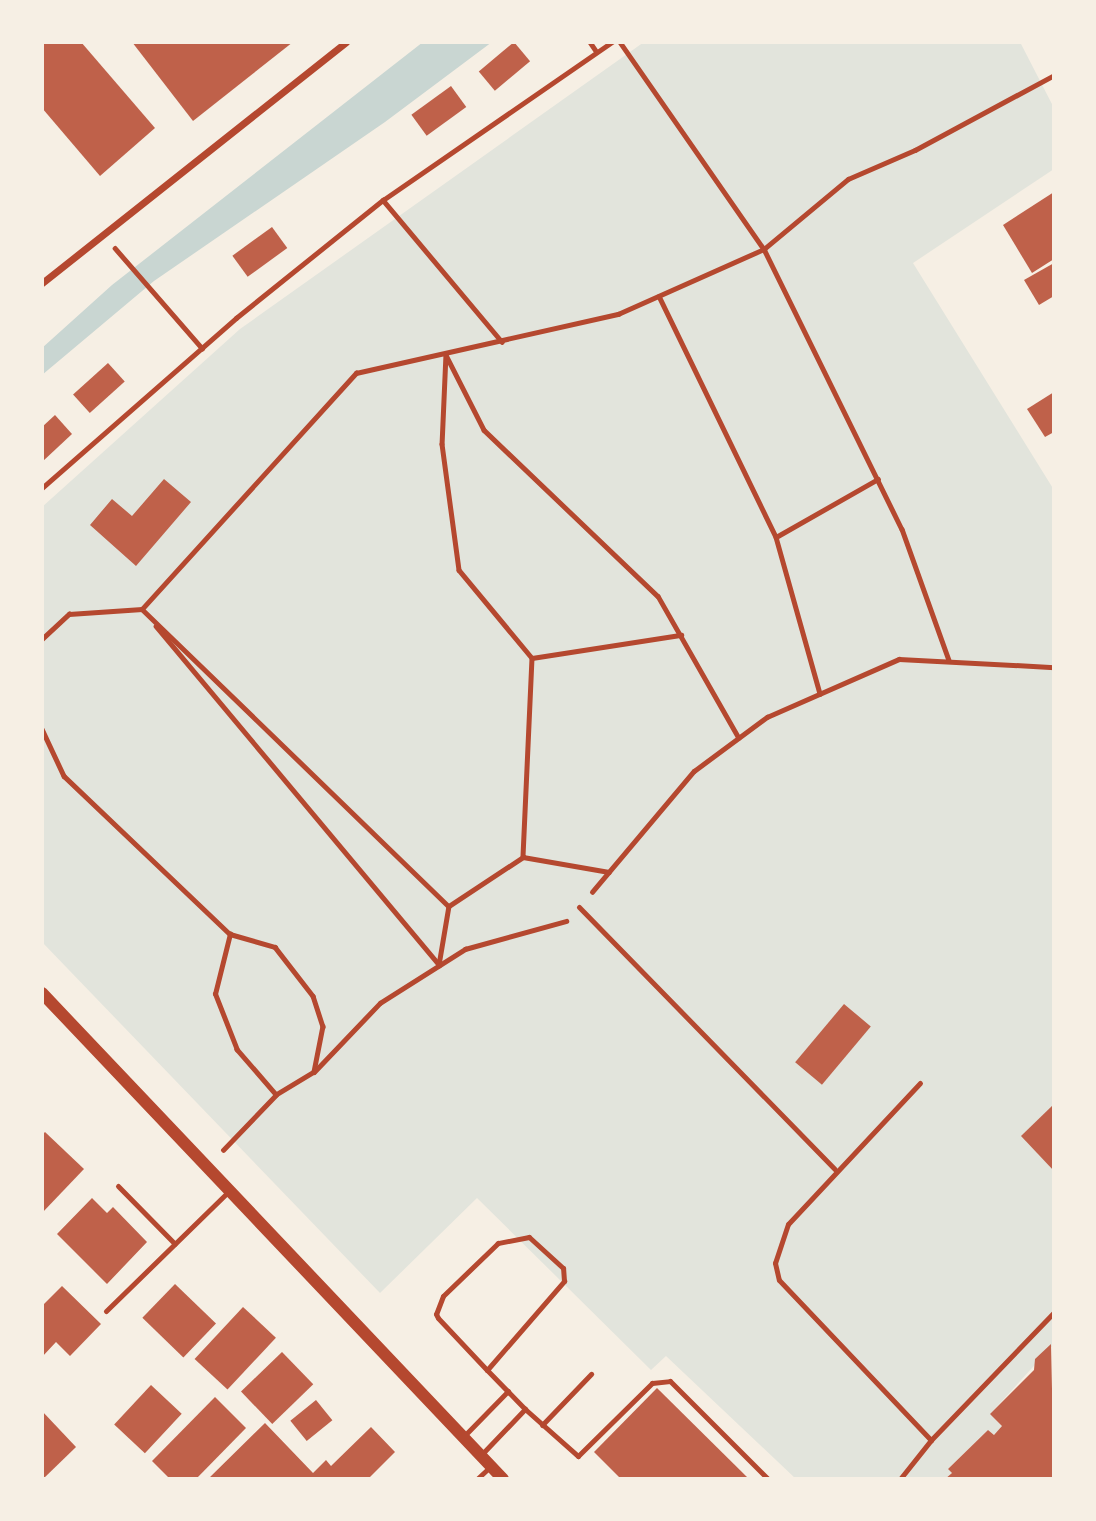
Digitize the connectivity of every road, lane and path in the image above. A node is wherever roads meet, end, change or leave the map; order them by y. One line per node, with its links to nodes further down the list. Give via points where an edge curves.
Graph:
1 (346, 42): 10 (street)
2 (590, 42): 5 (path)
3 (612, 42): 5 (path)
4 (620, 42): 8 (path)
5 (596, 51): 7 (path)
6 (1054, 75): 8 (path, via 915,150 848,179)
7 (383, 200): 12 (path); 13 (path)
8 (764, 249): 11 (path); 15 (path)
9 (121, 255): 13 (path)
10 (42, 284)
11 (659, 296): 12 (path, via 618,314); 17 (path)
12 (502, 342): 14 (path)
13 (202, 348): 16 (path)
14 (446, 354): 18 (path, via 356,373); 19 (path, via 484,430 658,596); 21 (path, via 442,444 459,570)
15 (877, 479): 17 (path); 22 (path, via 902,529)
16 (42, 488)
17 (776, 537): 24 (path)
18 (142, 609): 20 (path, via 69,614); 29 (path); 32 (path)
19 (681, 635): 21 (path); 26 (path)
20 (42, 639)
21 (532, 658): 27 (path)
22 (949, 660): 23 (path); 24 (path, via 899,659)
23 (1054, 667)
24 (820, 694): 26 (path, via 767,717)
25 (42, 729): 31 (path, via 65,776)
26 (738, 738): 28 (path, via 694,771)
27 (523, 857): 28 (path); 29 (path)
28 (609, 872): 30 (path)
29 (449, 906): 32 (path)
30 (579, 907): 32 (path, via 568,921 465,950); 38 (lane)
31 (230, 934): 34 (path, via 275,947 313,996 323,1026); 36 (path, via 215,994 237,1050)
32 (439, 965): 34 (path, via 380,1003)
33 (42, 993): 37 (street)
34 (314, 1072): 36 (path)
35 (920, 1083): 38 (lane)
36 (275, 1095): 37 (path)
37 (206, 1169): 40 (street)
38 (835, 1169): 50 (lane, via 788,1224 776,1252 779,1280)
39 (118, 1186): 41 (lane)
40 (228, 1192): 41 (lane); 49 (street)
41 (175, 1244): 42 (lane)
42 (106, 1311)
43 (1054, 1312): 50 (lane)
44 (487, 1370): 44 (lane, via 438,1318 437,1305 498,1244 529,1237 563,1268 565,1281); 46 (lane)
45 (591, 1374): 48 (lane)
46 (508, 1391): 47 (lane); 49 (lane)
47 (525, 1409): 48 (lane); 51 (lane)
48 (542, 1425): 55 (lane, via 578,1456 652,1384 670,1381)
49 (463, 1437): 51 (street)
50 (931, 1440): 56 (lane)
51 (481, 1455): 52 (street)
52 (491, 1466): 53 (lane); 54 (street)
53 (477, 1479)
54 (503, 1479)
55 (768, 1479)
56 (900, 1479)

